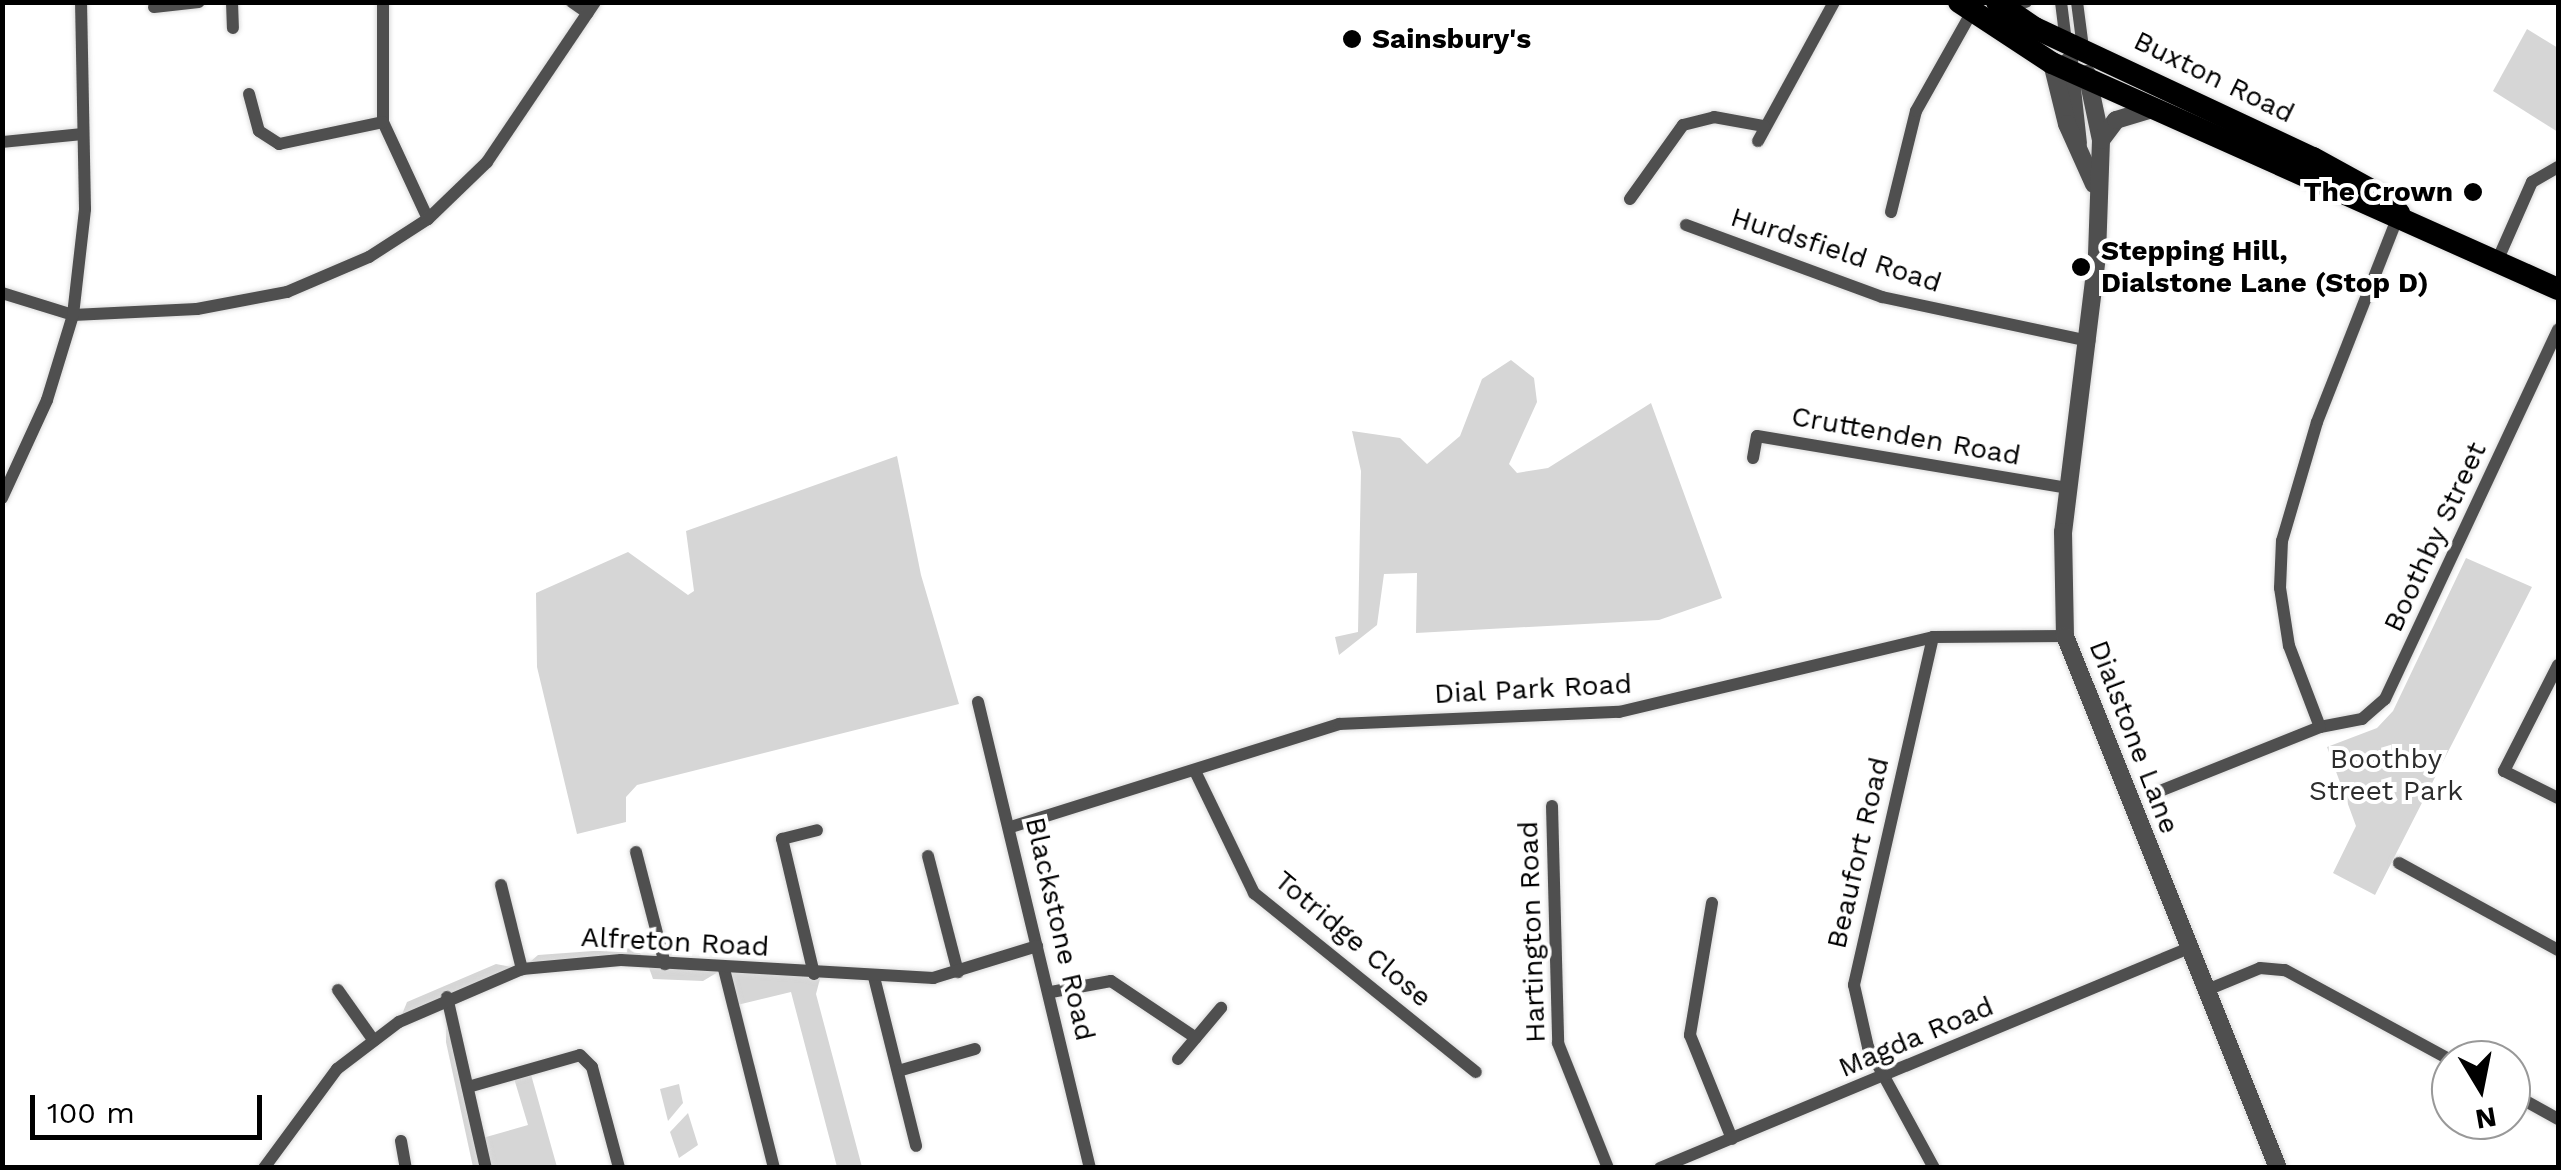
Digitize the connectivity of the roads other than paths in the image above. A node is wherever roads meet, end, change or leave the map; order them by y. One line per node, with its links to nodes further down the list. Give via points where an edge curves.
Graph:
1 (81, 2): 20 (street)
2 (199, 2): 10 (street)
3 (232, 2): 13 (street)
4 (384, 2): 18 (street)
5 (572, 2): 11 (street)
6 (1834, 2): 19 (street)
7 (2061, 2): 14 (street)
8 (2078, 2): 14 (street)
9 (2009, 4): 14 (highway, Buxton Road)
10 (154, 7)
11 (592, 8): 29 (street, via 487,162)
12 (1964, 8): 15 (highway, Buxton Road); 27 (street, via 1916,111)
13 (233, 28)
14 (2074, 45): 15 (street); 28 (highway, Buxton Road, via 2313,158 2388,199)
15 (2070, 71): 17 (highway, Buxton Road); 21 (street, Dialstone Lane); 25 (street, Dialstone Lane, via 2078,144)
16 (249, 94): 18 (street, via 259,130 280,144)
17 (2153, 109): 21 (street, via 2116,120); 28 (highway, Buxton Road, via 2369,209)
18 (383, 122): 29 (street)
19 (1764, 126): 22 (street); 26 (street, via 1714,118 1683,125)
20 (82, 134): 23 (street); 34 (street, via 85,209)
21 (2101, 140): 25 (street, Dialstone Lane)
22 (1758, 141)
23 (2, 142)
24 (2558, 167): 31 (street, via 2532,182)
25 (2094, 184): 36 (street, Dialstone Lane)
26 (1630, 199)
27 (1891, 212)
28 (2400, 214): 31 (highway, Buxton Road); 44 (street, via 2317,422 2282,541 2280,588 2289,646)
29 (428, 219): 34 (street, via 369,257 287,292 197,310)
30 (1686, 224): 36 (street, Hurdsfield Road, via 1882,297)
31 (2498, 258): 32 (highway, Buxton Road)
32 (2558, 289)
33 (2, 294): 34 (street)
34 (73, 315): 39 (street, via 46,400)
35 (2558, 329): 44 (street, Boothby Street, via 2385,699 2362,719)
36 (2088, 341): 38 (street, Dialstone Lane)
37 (1753, 458): 38 (street, Cruttenden Road, via 1757,436)
38 (2069, 488): 41 (street, Dialstone Lane, via 2060,582)
39 (2, 498)
40 (1932, 636): 41 (street, Dial Park Road); 45 (street, Dial Park Road, via 1674,704 1526,718 1362,720); 77 (street, Beaufort Road, via 1854,986 1858,1017)
41 (2065, 636): 57 (street, Dialstone Lane)
42 (2558, 665): 47 (street, via 2504,771)
43 (978, 702): 49 (street, Blackstone Road)
44 (2320, 728): 46 (street, Boothby Street)
45 (1195, 771): 49 (street, Dial Park Road); 76 (street, Totridge Close, via 1254,893)
46 (2160, 790)
47 (2558, 798)
48 (1553, 806): 90 (street, Hartington Road, via 1558,1044)
49 (1010, 827): 56 (street, Blackstone Road)
50 (817, 830): 63 (street, via 782,839)
51 (636, 852): 59 (street)
52 (928, 856): 62 (street)
53 (2399, 863): 58 (street)
54 (501, 885): 61 (street)
55 (1712, 902): 81 (street, via 1690,1034)
56 (1038, 946): 62 (street, Alfreton Road); 67 (street, Blackstone Road)
57 (2189, 948): 66 (street, Dialstone Lane); 77 (street, Magda Road)
58 (2558, 950)
59 (665, 964): 60 (street, Alfreton Road); 61 (street, Alfreton Road, via 601,960)
60 (724, 968): 63 (street, Alfreton Road); 88 (street)
61 (522, 969): 68 (street, Alfreton Road)
62 (958, 972): 64 (street, Alfreton Road)
63 (814, 974): 64 (street, Alfreton Road)
64 (874, 977): 75 (street)
65 (338, 990): 71 (street)
66 (2207, 990): 73 (street, via 2260,968 2285,970); 93 (street, Dialstone Lane)
67 (1051, 992): 70 (street, via 1111,981); 89 (street, Blackstone Road)
68 (447, 997): 71 (street, Alfreton Road); 78 (street)
69 (1221, 1008): 70 (street)
70 (1196, 1038): 74 (street)
71 (374, 1041): 84 (street, Alfreton Road, via 337,1069 280,1136)
72 (975, 1049): 75 (street)
73 (2431, 1049)
74 (1178, 1059)
75 (898, 1071): 83 (street)
76 (1476, 1072)
77 (1882, 1078): 81 (street, Magda Road); 92 (street, Beaufort Road)
78 (468, 1087): 86 (street); 87 (street, via 580,1056 592,1067)
79 (2531, 1104): 80 (street)
80 (2558, 1119)
81 (1732, 1139): 91 (street, Magda Road)
82 (401, 1140): 85 (street)
83 (916, 1146)
84 (264, 1168)
85 (406, 1168)
86 (486, 1168)
87 (619, 1168)
88 (774, 1168)
89 (1090, 1168)
90 (1608, 1168)
91 (1660, 1168)
92 (1934, 1168)
93 (2278, 1168)

